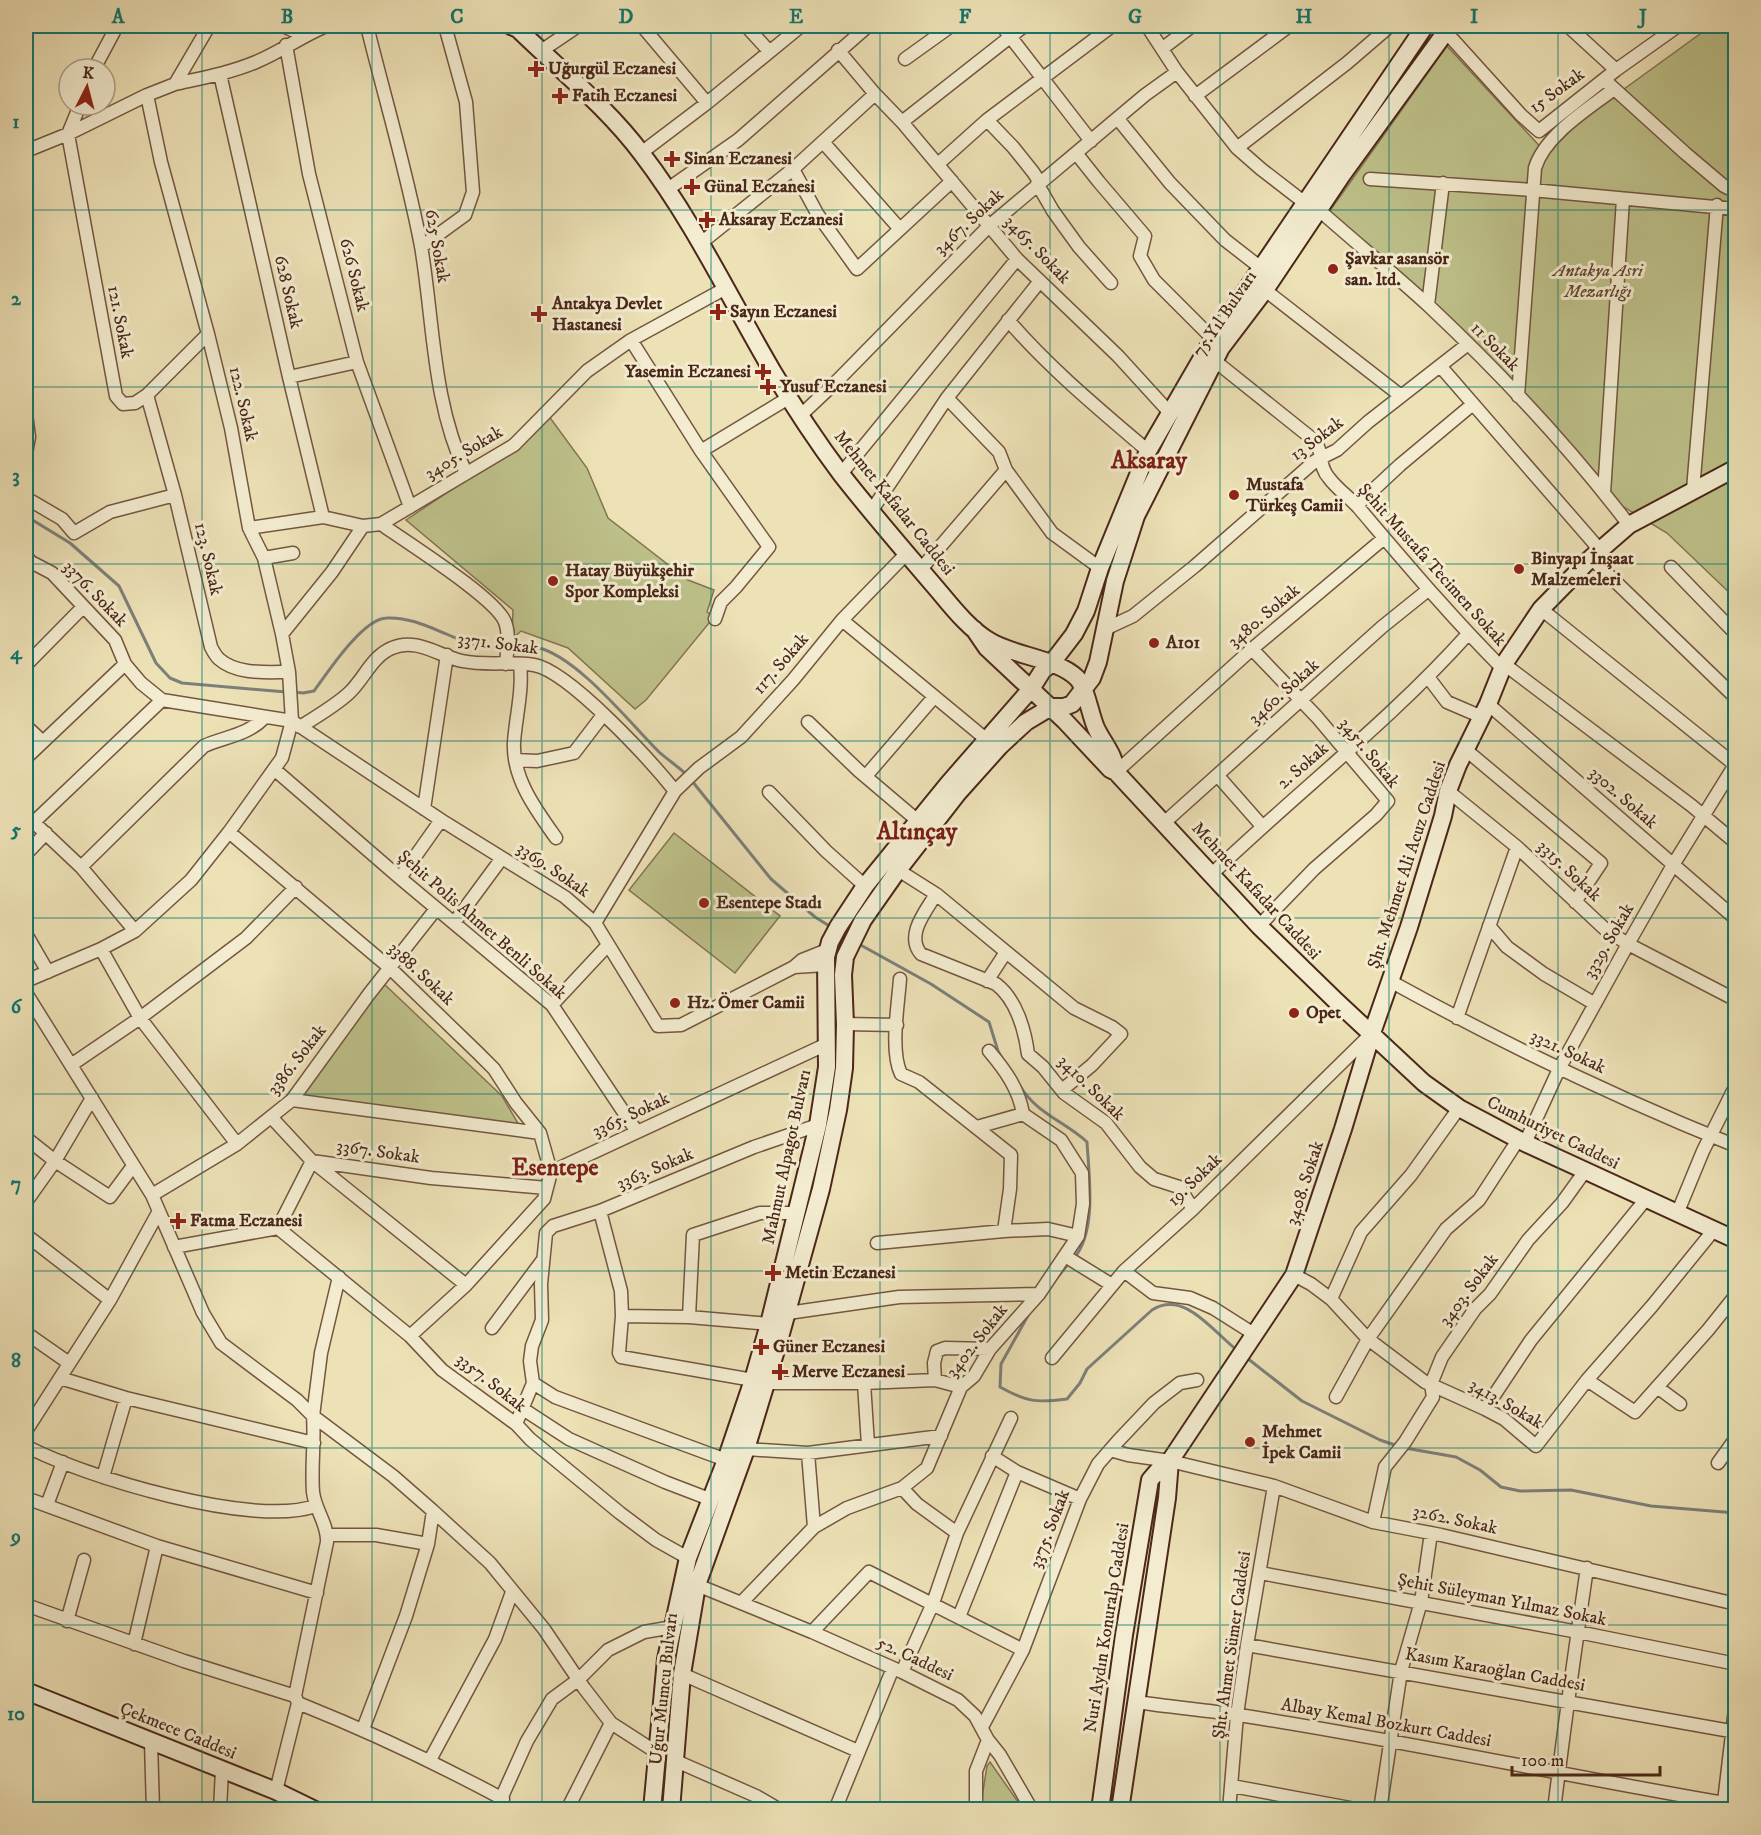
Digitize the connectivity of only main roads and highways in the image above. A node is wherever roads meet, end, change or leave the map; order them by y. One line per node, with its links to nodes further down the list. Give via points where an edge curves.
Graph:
1 (512, 26): 6 (main road, Mehmet Kafadar Caddesi, via 615,121 641,153 668,189 789,397 841,474)
2 (1424, 26): 4 (main road, 75.Yıl Bulvarı)
3 (1448, 28): 4 (main road, 75.Yıl Bulvarı)
4 (1312, 206): 7 (main road, 75.Yıl Bulvarı, via 1262,268 1213,339 1148,451 1086,611); 9 (main road, 75.Yıl Bulvarı, via 1265,290 1221,348 1136,516 1115,581 1098,662)
5 (1736, 468): 12 (main road, Şht. Mehmet Ali Acuz Caddesi, via 1629,525 1541,609 1503,666 1448,791)
6 (974, 629): 7 (main road, Mehmet Kafadar Caddesi, via 991,642); 8 (main road, Mehmet Kafadar Caddesi, via 987,648)
7 (1051, 664): 8 (main road); 9 (main road, Mehmet Kafadar Caddesi, via 1078,679)
8 (1031, 689): 10 (main road, Mehmet Kafadar Caddesi); 15 (main road, Mahmut Alpagot Bulvarı, via 865,886 847,911 827,952 825,1089)
9 (1084, 690): 10 (main road, via 1072,704); 11 (main road, Mehmet Kafadar Caddesi)
10 (1051, 707): 11 (main road, Mehmet Kafadar Caddesi); 15 (main road, Mahmut Alpagot Bulvarı, via 1026,722 1000,746 957,794 863,920 847,953 843,965 844,1068 838,1110 788,1312)
11 (1116, 772): 12 (main road, Mehmet Kafadar Caddesi, via 1259,926)
12 (1372, 1033): 13 (main road, Cumhuriyet Caddesi, via 1424,1083 1459,1108 1522,1142); 14 (main road, 3408. Sokak, via 1294,1275)
13 (1736, 1240)
14 (1254, 1334): 16 (main road, Nuri Aydın Konuralp Caddesi)
15 (759, 1381): 17 (main road, Mahmut Alpagot Bulvarı); 18 (main road, Mahmut Alpagot Bulvarı, via 746,1449)
16 (1170, 1461): 20 (main road, Nuri Aydın Konuralp Caddesi, via 1154,1474 1146,1496); 21 (main road, Nuri Aydın Konuralp Caddesi)
17 (688, 1558): 18 (main road, Mahmut Alpagot Bulvarı); 18 (main road, via 701,1558)
18 (696, 1576): 22 (main road, Uğur Mumcu Bulvarı, via 673,1627); 23 (main road, Uğur Mumcu Bulvarı, via 682,1674)
19 (26, 1691): 24 (main road, Çekmece Caddesi)
20 (1115, 1699): 21 (main road, via 1123,1687 1129,1687); 27 (main road, Nuri Aydın Konuralp Caddesi)
21 (1136, 1702): 28 (main road, Nuri Aydın Konuralp Caddesi)
22 (656, 1752): 23 (main road); 25 (main road, Uğur Mumcu Bulvarı)
23 (676, 1761): 26 (main road, Uğur Mumcu Bulvarı)
24 (315, 1809)
25 (652, 1809)
26 (671, 1809)
27 (1100, 1809)
28 (1120, 1809)

